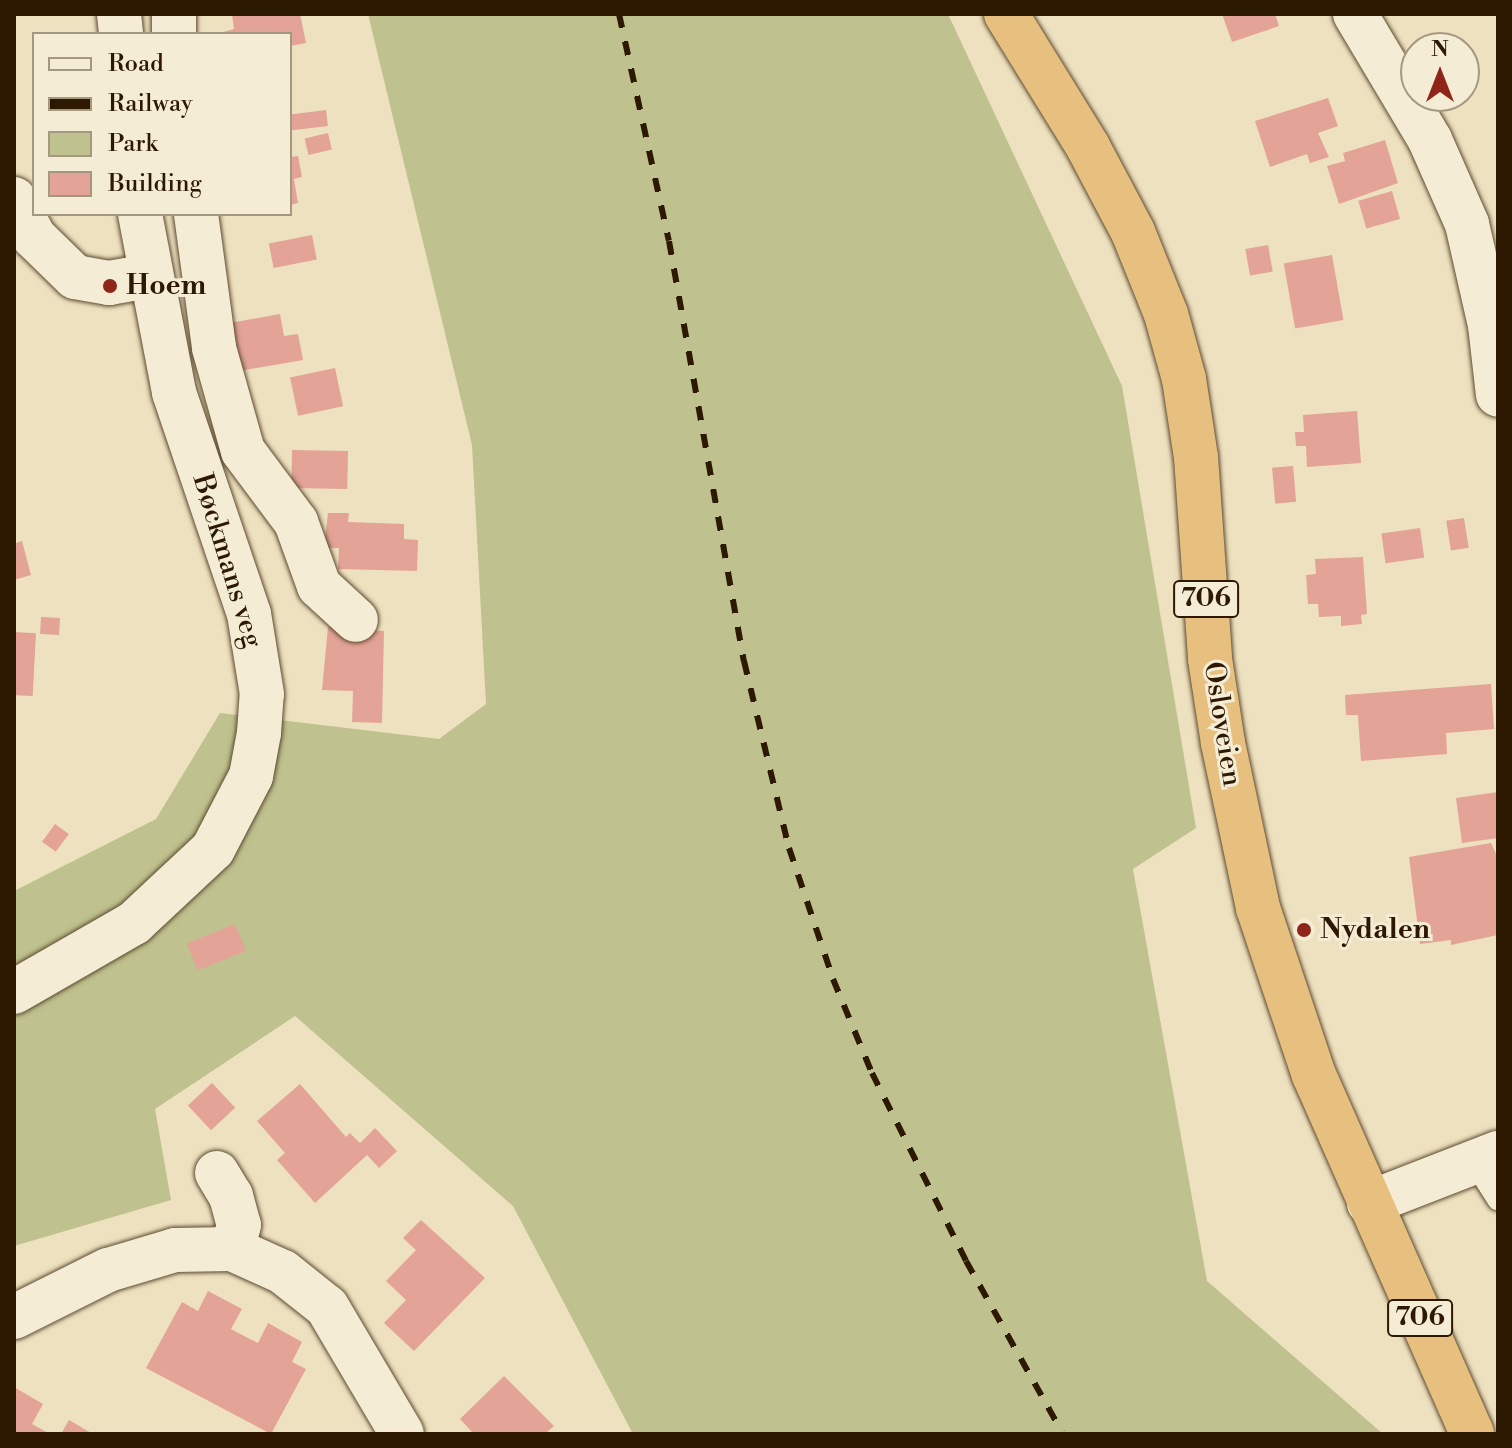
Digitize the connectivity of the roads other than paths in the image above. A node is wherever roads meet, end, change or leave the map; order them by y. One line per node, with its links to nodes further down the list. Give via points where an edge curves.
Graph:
1 (1006, 14): 13 (highway, Osloveien / 706, via 1088,147 1133,232 1166,314 1184,379 1196,457 1210,659 1223,743 1258,908 1314,1075)
2 (1355, 14): 7 (street, via 1430,140 1467,224 1490,325)
3 (14, 199): 6 (street, via 34,237 75,277 109,283)
4 (140, 216): 6 (street, Bøckmans veg)
5 (196, 216): 8 (street, via 214,348 243,451 296,522 319,586)
6 (149, 276): 9 (street, Bøckmans veg, via 174,392 249,614 262,694 251,776 213,849 134,923)
7 (1498, 395)
8 (356, 620)
9 (14, 992)
10 (1486, 1158): 12 (lane); 13 (street)
11 (217, 1173): 14 (street, via 239,1225)
12 (1498, 1199)
13 (1369, 1203): 17 (highway, Osloveien / 706)
14 (232, 1249): 15 (street, via 175,1250 108,1270); 16 (street, via 283,1272 327,1307)
15 (14, 1317)
16 (402, 1434)
17 (1472, 1434)

